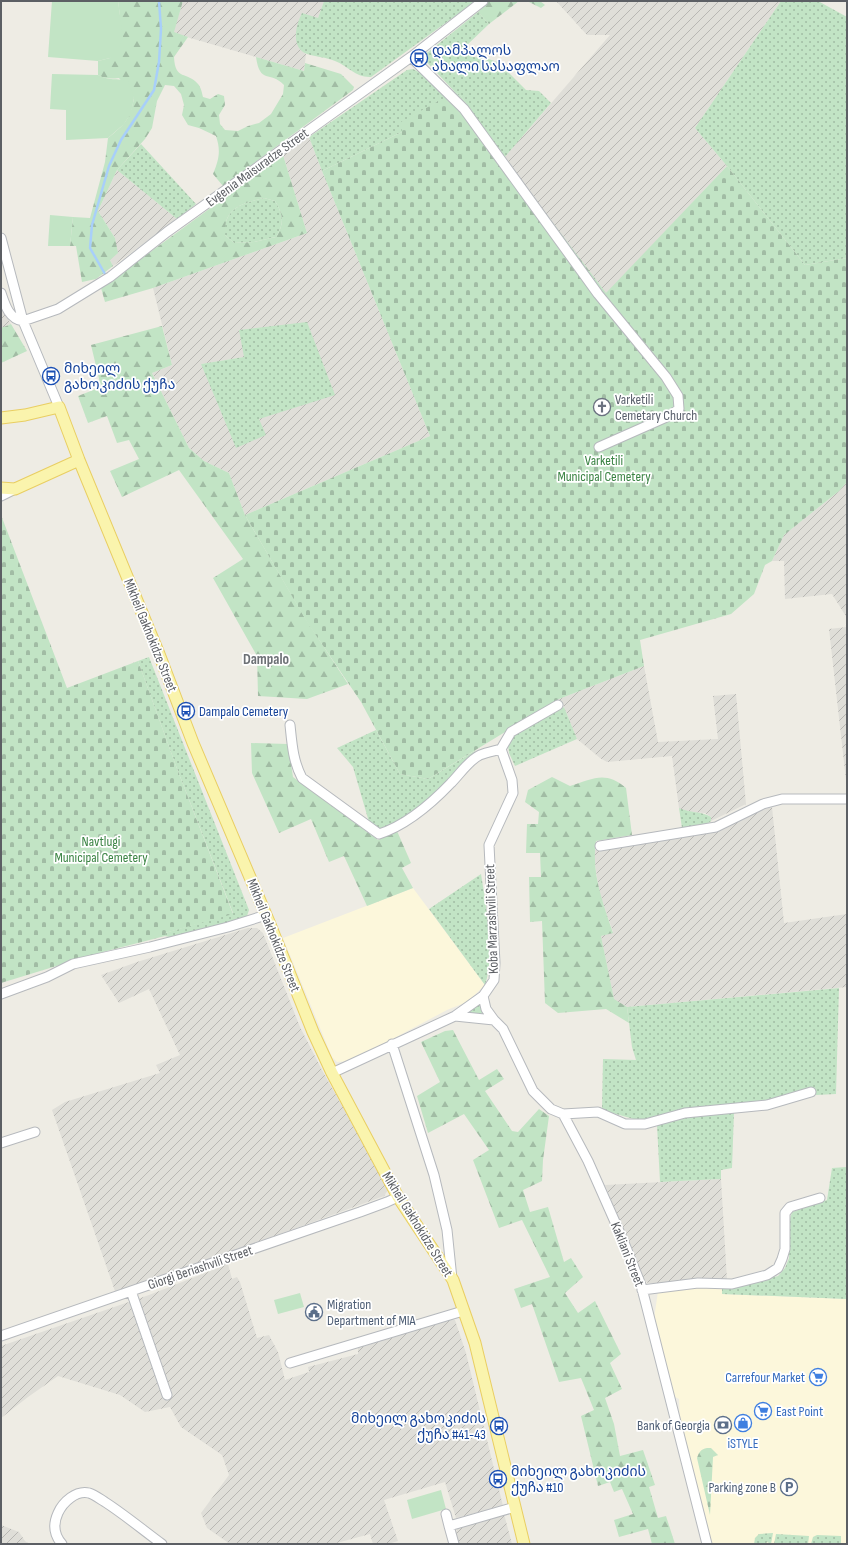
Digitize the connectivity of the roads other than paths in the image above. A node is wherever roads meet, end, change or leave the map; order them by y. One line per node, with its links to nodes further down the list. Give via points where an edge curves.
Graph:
1 (483, 1): 2 (street, Evgenia Maisuradze Street)
2 (411, 57): 5 (street, Evgenia Maisuradze Street, via 167,232 110,277 58,309); 8 (street, via 464,109 598,294 666,377 678,396 679,409 669,416)
3 (1, 238): 5 (street, Mikheil Gakhokidze Street)
4 (1, 293): 5 (street, via 12,317)
5 (23, 321): 6 (street, Mikheil Gakhokidze Street)
6 (59, 407): 7 (main road); 9 (main road, Mikheil Gakhokidze Street)
7 (1, 418)
8 (599, 447)
9 (79, 460): 11 (main road); 18 (main road, Mikheil Gakhokidze Street, via 193,743)
10 (1, 488): 11 (main road)
11 (15, 489): 12 (street)
12 (1, 496)
13 (558, 705): 15 (street, via 511,732)
14 (290, 724): 15 (street, via 293,754 302,778 379,834 414,816 438,798 470,762 479,756)
15 (501, 749): 20 (street, Koba Marzashvili Street, via 512,780 513,793 490,844 495,963 494,980)
16 (847, 799): 17 (street, via 782,799 763,804 716,827)
17 (600, 846)
18 (266, 914): 19 (street, via 228,927 73,964); 24 (main road, Mikheil Gakhokidze Street)
19 (1, 994)
20 (483, 996): 21 (street, Koba Marzashvili Street); 22 (street, via 486,1008)
21 (455, 1016): 22 (street); 23 (street, Koba Marzashvili Street)
22 (494, 1020): 26 (street, via 503,1029 533,1091 551,1109)
23 (392, 1044): 24 (street, Koba Marzashvili Street); 31 (street, via 434,1175 447,1230)
24 (332, 1073): 29 (main road, Mikheil Gakhokidze Street)
25 (812, 1092): 26 (street, via 767,1105 685,1113 645,1124 624,1124 598,1112)
26 (563, 1114): 32 (street, Kakliani Street, via 588,1161)
27 (35, 1132): 28 (street)
28 (1, 1143)
29 (398, 1196): 31 (main road, Mikheil Gakhokidze Street); 33 (street, Giorgi Beriashvili Street, via 360,1212)
30 (820, 1198): 32 (street, via 790,1207 785,1213 785,1248 782,1259 778,1268 767,1275 732,1284 698,1283)
31 (453, 1280): 34 (main road, Mikheil Gakhokidze Street)
32 (642, 1290): 45 (street, Kakliani Street)
33 (131, 1291): 35 (street, Giorgi Beriashvili Street); 37 (street)
34 (463, 1311): 36 (street); 38 (main road, Mikheil Gakhokidze Street, via 475,1343)
35 (1, 1336)
36 (290, 1363)
37 (167, 1395)
38 (515, 1507): 40 (street); 44 (main road, Mikheil Gakhokidze Street)
39 (446, 1514): 40 (street)
40 (450, 1526): 43 (street)
41 (62, 1544): 42 (street, via 54,1523 59,1510 76,1495 88,1493 113,1507)
42 (162, 1544)
43 (454, 1544)
44 (524, 1544)
45 (707, 1544)

